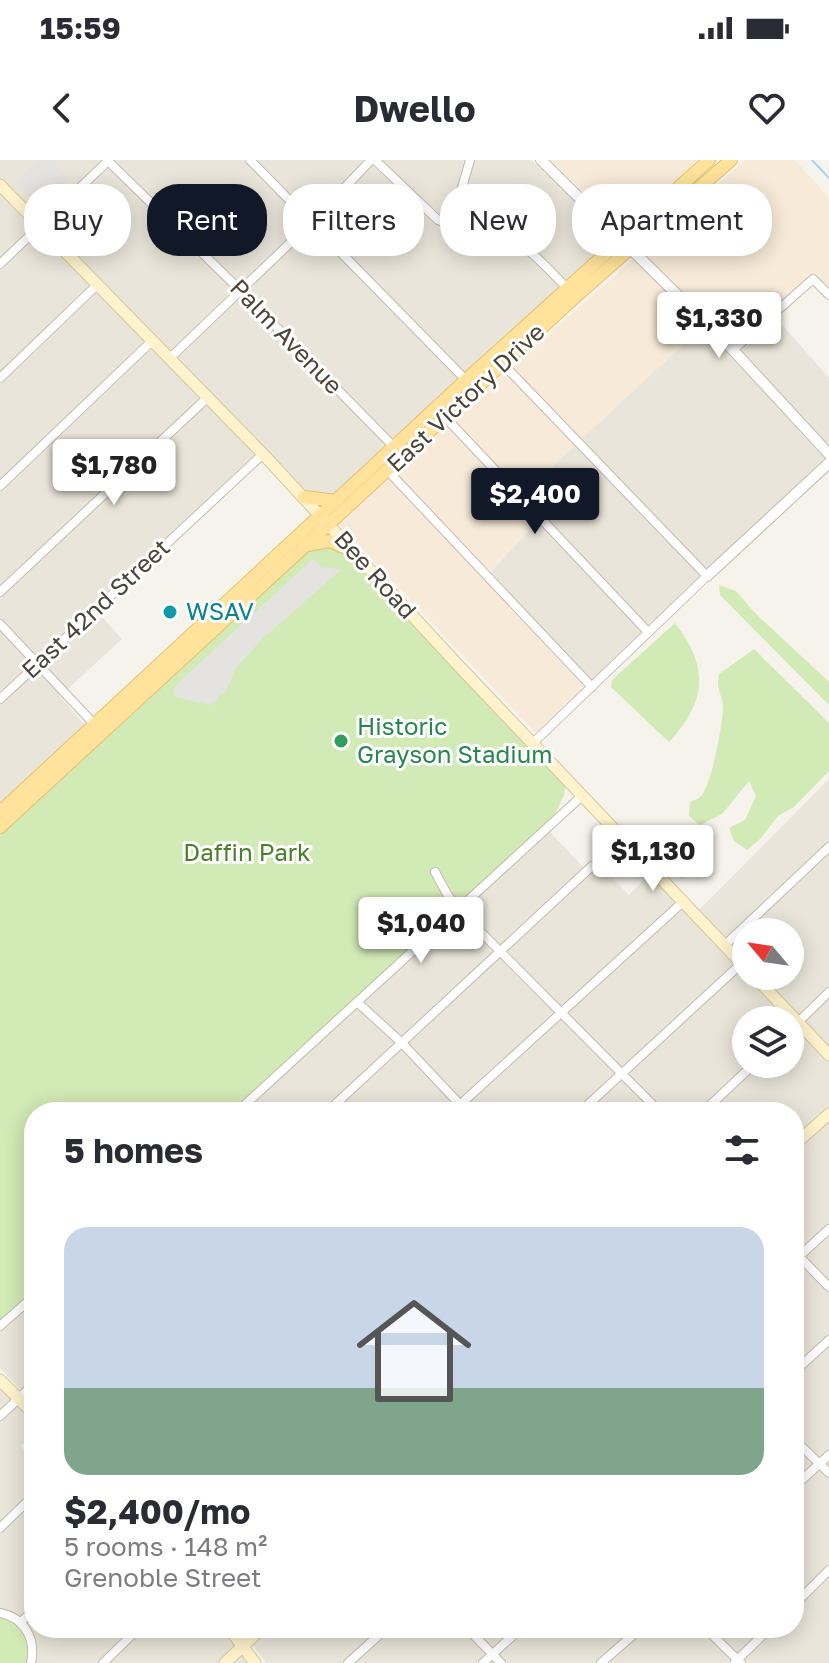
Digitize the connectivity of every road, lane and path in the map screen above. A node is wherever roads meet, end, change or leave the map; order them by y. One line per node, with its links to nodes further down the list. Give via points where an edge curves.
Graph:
1 (108, 160): 8 (street); 29 (street, Palm Avenue)
2 (250, 160): 15 (street)
3 (373, 160): 9 (street); 17 (street)
4 (470, 160): 10 (street)
5 (541, 160): 14 (street)
6 (709, 160): 11 (main road, East Victory Drive)
7 (731, 160): 12 (main road, East Victory Drive)
8 (83, 184)
9 (349, 184)
10 (463, 184)
11 (685, 184)
12 (701, 184)
13 (0, 185): 16 (main road, Bee Road)
14 (572, 190)
15 (283, 193)
16 (24, 211)
17 (440, 221)
18 (24, 241): 26 (street)
19 (283, 249): 29 (street)
20 (67, 256): 27 (main road, Bee Road)
21 (345, 256): 36 (street)
22 (533, 256): 28 (street)
23 (610, 256): 28 (main road, East Victory Drive)
24 (613, 256): 34 (main road, East Victory Drive)
25 (640, 256): 32 (street)
26 (0, 264)
27 (96, 286): 31 (main road, Bee Road); 35 (street)
28 (567, 288): 34 (main road, East Victory Drive)
29 (240, 290): 33 (street); 39 (street, Palm Avenue)
30 (829, 295): 32 (street, via 813,279)
31 (152, 341): 33 (main road, Bee Road); 44 (street)
32 (733, 350): 41 (street)
33 (169, 359): 37 (main road, Bee Road)
34 (498, 360): 36 (main road, East Victory Drive); 38 (main road, East Victory Drive); 50 (street)
35 (0, 378)
36 (466, 380): 39 (main road, East Victory Drive)
37 (207, 398): 40 (main road, Bee Road); 51 (street)
38 (445, 417): 43 (main road, East Victory Drive); 53 (street)
39 (394, 447): 46 (main road, East Victory Drive)
40 (263, 454): 45 (main road, Bee Road); 55 (street, East 42nd Street)
41 (829, 454)
42 (829, 463): 50 (street)
43 (388, 471): 47 (main road, East Victory Drive); 56 (street)
44 (0, 486)
45 (304, 497): 46 (main road); 47 (main road, Bee Road)
46 (336, 501): 47 (main road, East Victory Drive)
47 (325, 520): 48 (main road, East Victory Drive); 49 (main road, Bee Road); 54 (main road, East Victory Drive)
48 (308, 545): 49 (main road, via 330,541); 54 (main road, East Victory Drive)
49 (353, 551): 59 (main road, Bee Road)
50 (707, 576): 53 (street)
51 (0, 592)
52 (0, 624): 55 (street)
53 (648, 632): 56 (street)
54 (201, 635): 58 (main road, East Victory Drive)
55 (38, 664): 57 (street, East 42nd Street); 58 (street)
56 (592, 687): 59 (street)
57 (0, 699)
58 (99, 729): 61 (main road, East Victory Drive); 62 (main road, East Victory Drive)
59 (533, 743): 60 (main road, Bee Road)
60 (583, 795): 66 (main road, Bee Road); 67 (street)
61 (0, 812)
62 (0, 827)
63 (829, 847): 68 (street)
64 (592, 866): 69 (street)
65 (435, 872): 67 (street)
66 (684, 901): 68 (main road, Bee Road); 76 (street)
67 (458, 909): 69 (street); 74 (street)
68 (726, 944): 70 (main road, Bee Road)
69 (501, 951): 76 (street); 79 (street)
70 (732, 951)
71 (732, 977): 81 (street)
72 (765, 990): 75 (main road)
73 (829, 992): 77 (street)
74 (357, 1002): 79 (street); 83 (street)
75 (778, 1006)
76 (561, 1012): 81 (street); 86 (street)
77 (804, 1016)
78 (804, 1034): 80 (main road)
79 (402, 1043): 84 (street); 85 (street)
80 (829, 1055)
81 (622, 1073): 87 (street); 88 (street)
82 (739, 1078): 89 (street)
83 (248, 1102)
84 (338, 1102)
85 (457, 1102)
86 (469, 1102)
87 (591, 1102)
88 (650, 1102)
89 (714, 1102)
90 (829, 1114): 91 (main road)
91 (804, 1136)
92 (829, 1229): 93 (street)
93 (804, 1249)
94 (804, 1264): 95 (street)
95 (829, 1287)
96 (24, 1305): 97 (street)
97 (0, 1326)
98 (829, 1340): 99 (street)
99 (804, 1363)
100 (0, 1380): 102 (main road)
101 (24, 1393): 102 (street)
102 (19, 1398): 103 (main road); 104 (street)
103 (24, 1403)
104 (0, 1416)
105 (804, 1448): 107 (street)
106 (829, 1455): 107 (street)
107 (820, 1463): 108 (street); 109 (street)
108 (829, 1473)
109 (804, 1478)
110 (24, 1505): 111 (street)
111 (0, 1528)
112 (829, 1570): 113 (street)
113 (804, 1595)
114 (0, 1613): 116 (street)
115 (24, 1619): 116 (street)
116 (21, 1622): 117 (street)
117 (24, 1627)
118 (30, 1638): 131 (street)
119 (129, 1638): 132 (street)
120 (237, 1638): 128 (main road)
121 (251, 1638): 128 (main road)
122 (376, 1638): 135 (street)
123 (477, 1638): 129 (street)
124 (510, 1638): 129 (street)
125 (630, 1638): 138 (street)
126 (715, 1638): 130 (street)
127 (761, 1638): 130 (street)
128 (243, 1645): 133 (main road); 134 (main road)
129 (493, 1654): 136 (street); 137 (street)
130 (738, 1662)
131 (31, 1663)
132 (103, 1663)
133 (225, 1663)
134 (255, 1663)
135 (348, 1663)
136 (483, 1663)
137 (501, 1663)
138 (601, 1663)

